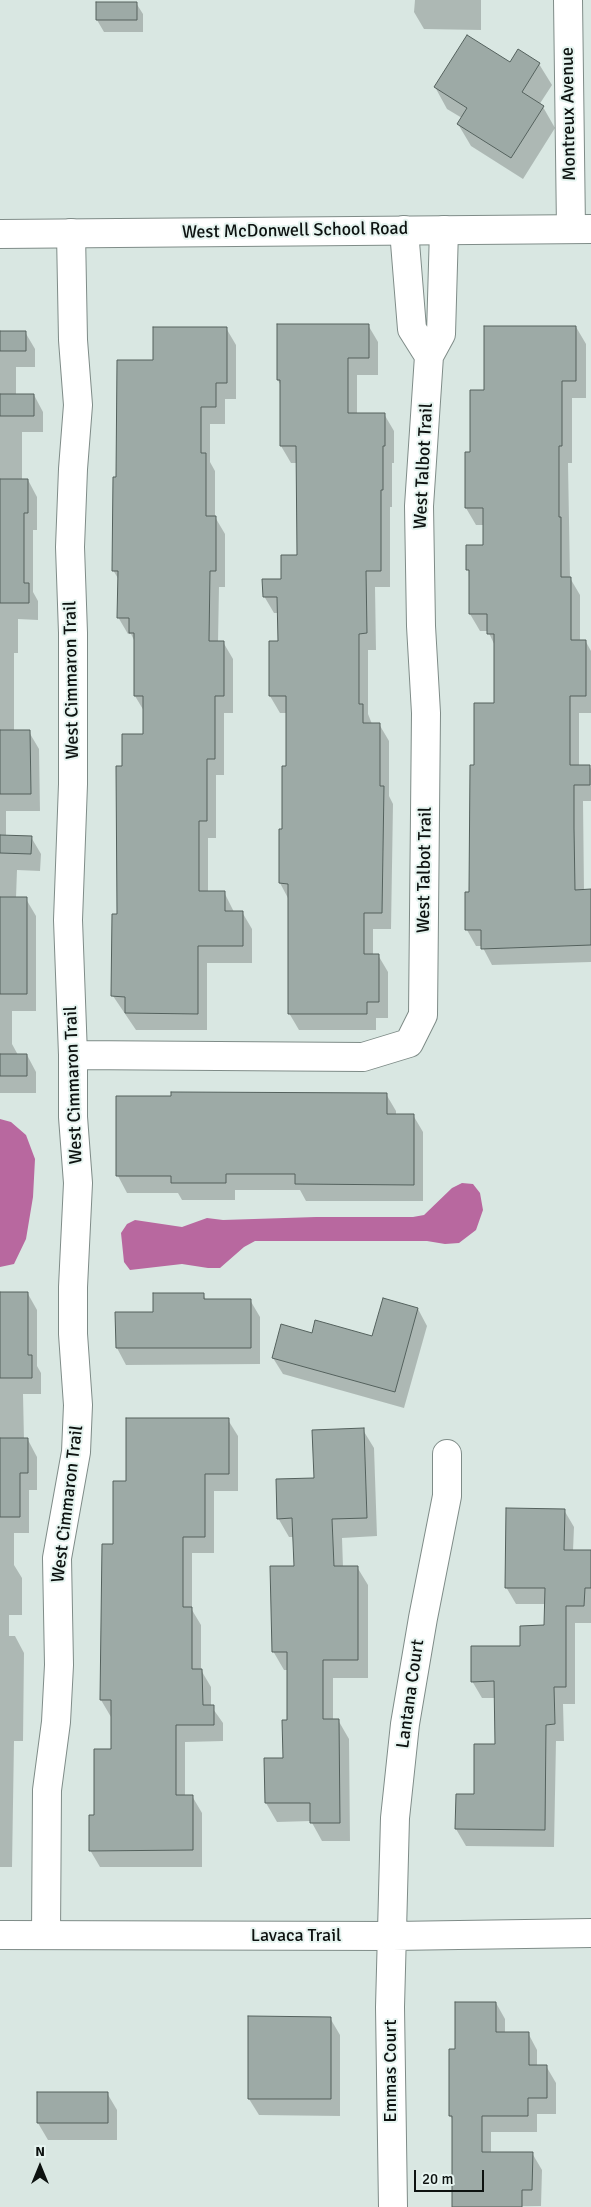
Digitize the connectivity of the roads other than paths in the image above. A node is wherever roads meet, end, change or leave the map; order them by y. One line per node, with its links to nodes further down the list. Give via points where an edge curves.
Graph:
1 (568, 0): 2 (street, Montreux Avenue)
2 (581, 229): 4 (street, West McDonwell School Road)
3 (404, 230): 4 (street, West McDonwell School Road); 6 (street, West McDonwell School Road); 7 (street, via 412,329)
4 (444, 230): 7 (street, West Talbot Trail, via 441,334)
5 (0, 234): 6 (street, West McDonwell School Road)
6 (72, 234): 8 (street, West Cimmaron Trail, via 73,340 78,405 70,547 73,784 68,920)
7 (430, 356): 8 (street, West Talbot Trail, via 419,506 426,713 425,962 423,1015 409,1044 363,1057)
8 (73, 1056): 12 (street, West Cimmaron Trail, via 78,1183 73,1334 78,1405 76,1452 57,1558 59,1664 56,1722 47,1790)
9 (447, 1454): 13 (street, Lantana Court, via 447,1496 404,1733 395,1818)
10 (591, 1933): 13 (street, Lavaca Trail)
11 (0, 1934): 12 (street, Lavaca Trail)
12 (46, 1935): 13 (street, Lavaca Trail)
13 (393, 1936): 14 (street, Emmas Court, via 390,2017)
14 (393, 2207)

